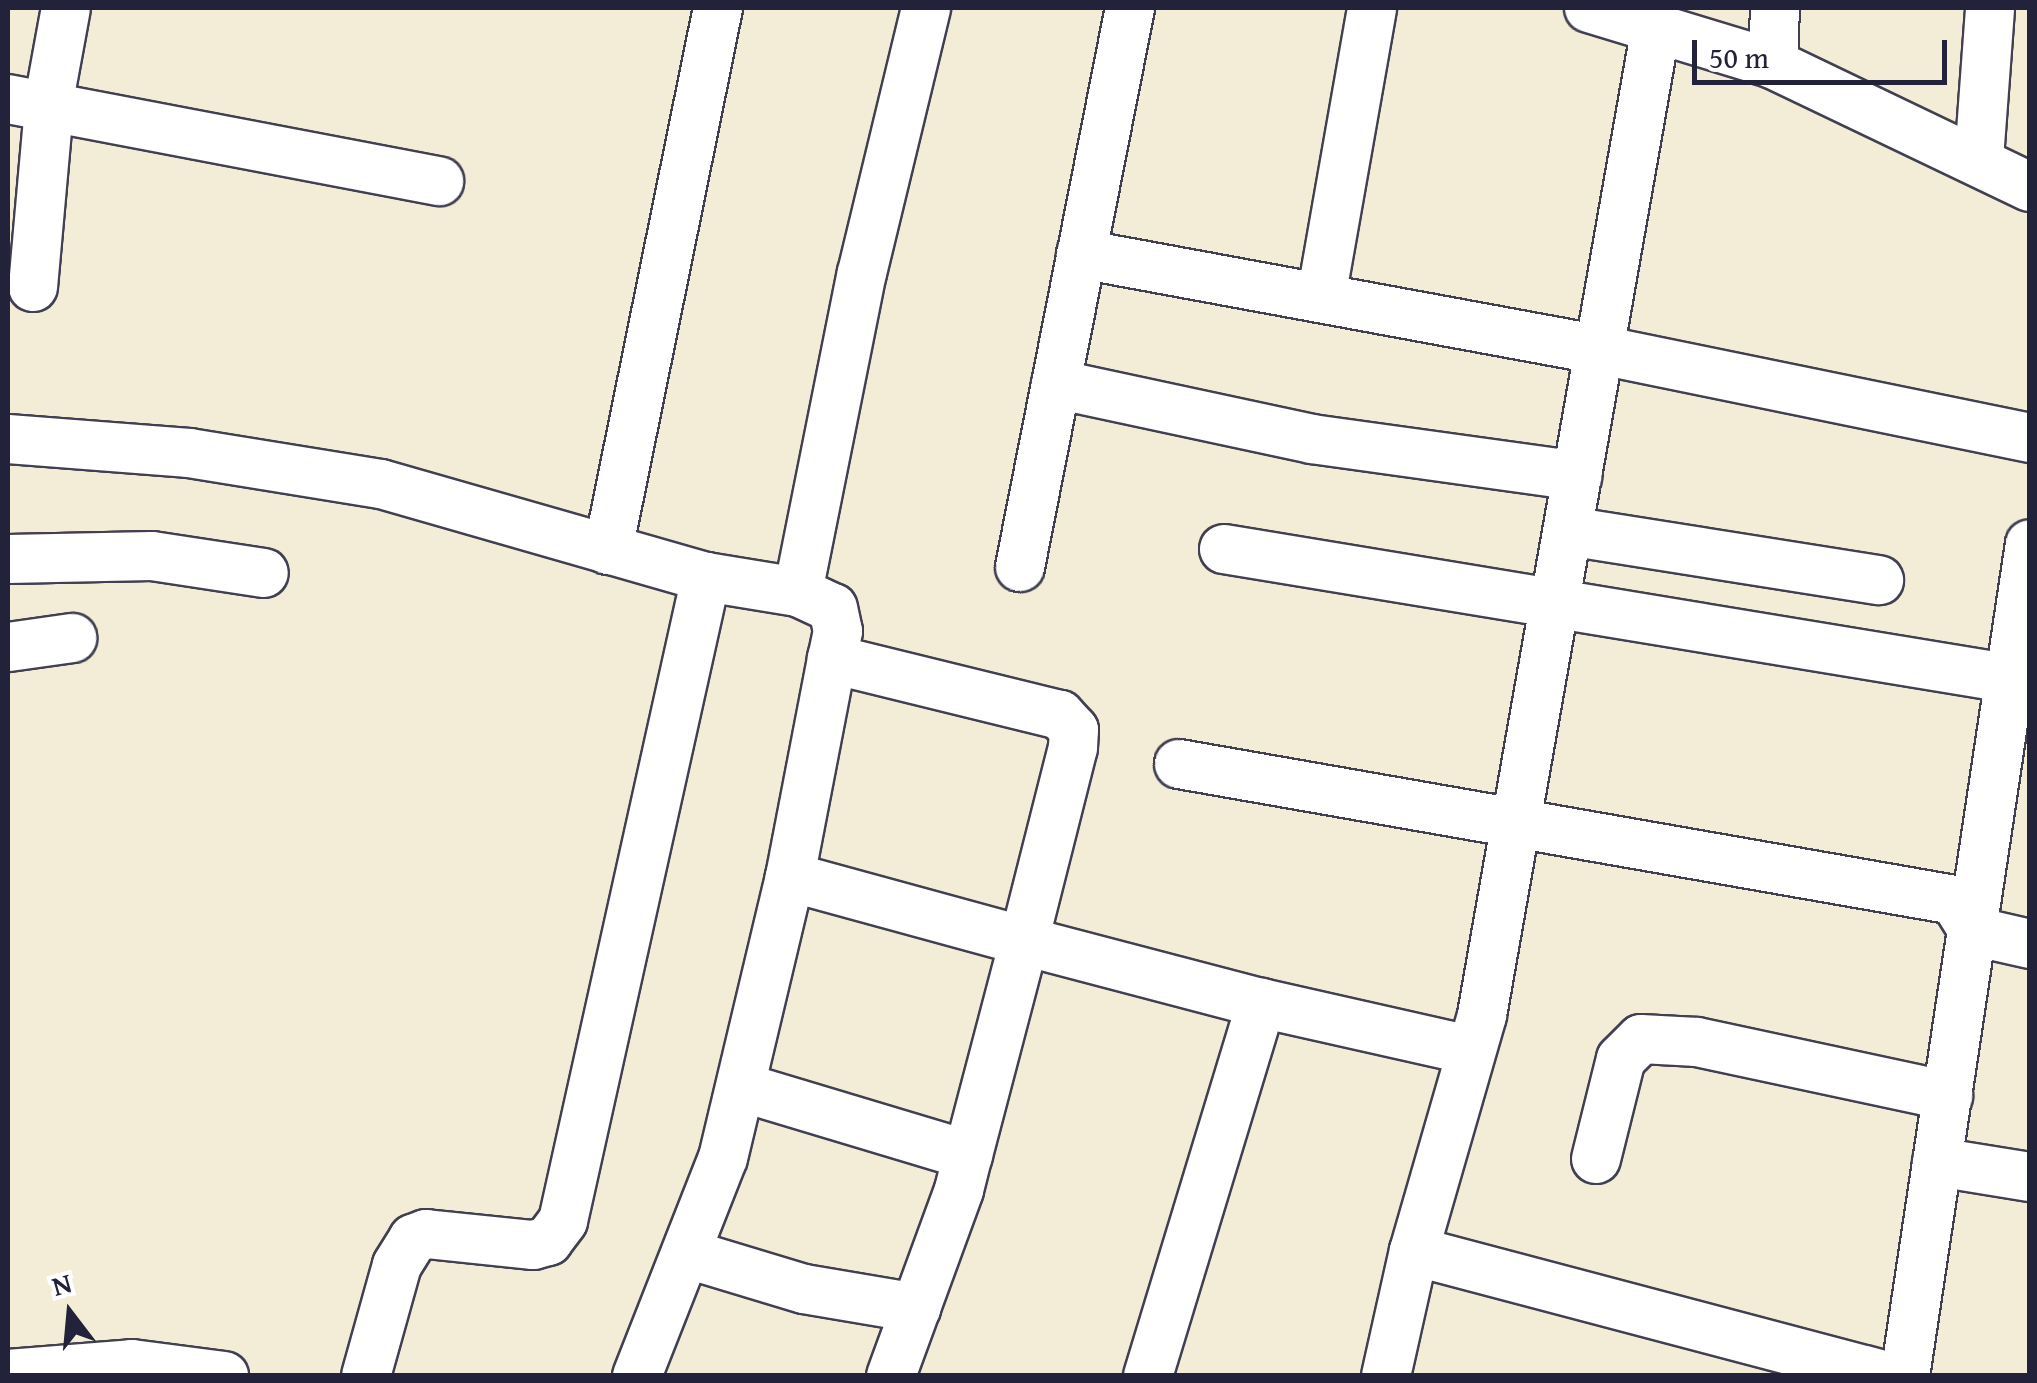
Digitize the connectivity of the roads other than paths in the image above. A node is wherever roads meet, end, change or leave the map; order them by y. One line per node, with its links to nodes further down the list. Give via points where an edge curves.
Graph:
1 (66, 8): 11 (street)
2 (718, 8): 26 (street)
3 (926, 8): 32 (street, via 862,273)
4 (1130, 8): 15 (street)
5 (1372, 8): 17 (street)
6 (1589, 8): 9 (street)
7 (1776, 8): 10 (street)
8 (1990, 8): 12 (street)
9 (1656, 27): 10 (street); 18 (street)
10 (1774, 64): 12 (street)
11 (28, 102): 13 (street); 16 (street)
12 (1979, 159): 14 (street)
13 (439, 181)
14 (2030, 188)
15 (1081, 254): 17 (street); 19 (street)
16 (32, 287)
17 (1321, 298): 18 (street)
18 (1601, 350): 20 (street); 22 (street)
19 (1056, 384): 22 (street, via 1312,439); 28 (street)
20 (2030, 438)
21 (8, 440): 26 (street, via 189,452 381,484)
22 (1577, 476): 23 (street)
23 (1568, 531): 31 (street); 33 (street)
24 (2030, 544): 34 (street)
25 (1224, 549): 33 (street)
26 (608, 550): 30 (street)
27 (8, 559): 29 (street, via 152,556)
28 (1020, 568)
29 (264, 574)
30 (706, 577): 32 (street); 58 (street, via 563,1221 548,1241 533,1244 413,1239 397,1264)
31 (1879, 580)
32 (798, 592): 37 (street, via 833,608 838,632)
33 (1555, 606): 38 (street); 40 (street)
34 (2022, 632): 38 (street)
35 (72, 638): 36 (street)
36 (8, 647)
37 (832, 658): 41 (street); 43 (street, via 1070,723 1074,748)
38 (2006, 678): 42 (street)
39 (1179, 764): 40 (street)
40 (1520, 823): 42 (street, via 1954,900); 46 (street)
41 (790, 877): 43 (street); 47 (street)
42 (1973, 931): 44 (street); 48 (street)
43 (1024, 942): 45 (street); 49 (street)
44 (2030, 944)
45 (1261, 1002): 46 (street); 61 (street)
46 (1470, 1050): 53 (street)
47 (741, 1088): 49 (street); 54 (street)
48 (1948, 1096): 50 (street, via 1697,1042 1640,1039 1621,1059); 51 (street)
49 (968, 1155): 55 (street)
50 (1596, 1159)
51 (1938, 1162): 52 (street); 64 (street)
52 (2030, 1177)
53 (1414, 1250): 62 (street); 63 (street)
54 (688, 1254): 55 (street, via 804,1289); 59 (street)
55 (916, 1308): 60 (street)
56 (8, 1374): 57 (street, via 132,1364)
57 (224, 1376)
58 (366, 1376)
59 (638, 1376)
60 (890, 1376)
61 (1148, 1376)
62 (1386, 1376)
63 (1886, 1376)
64 (1905, 1376)

